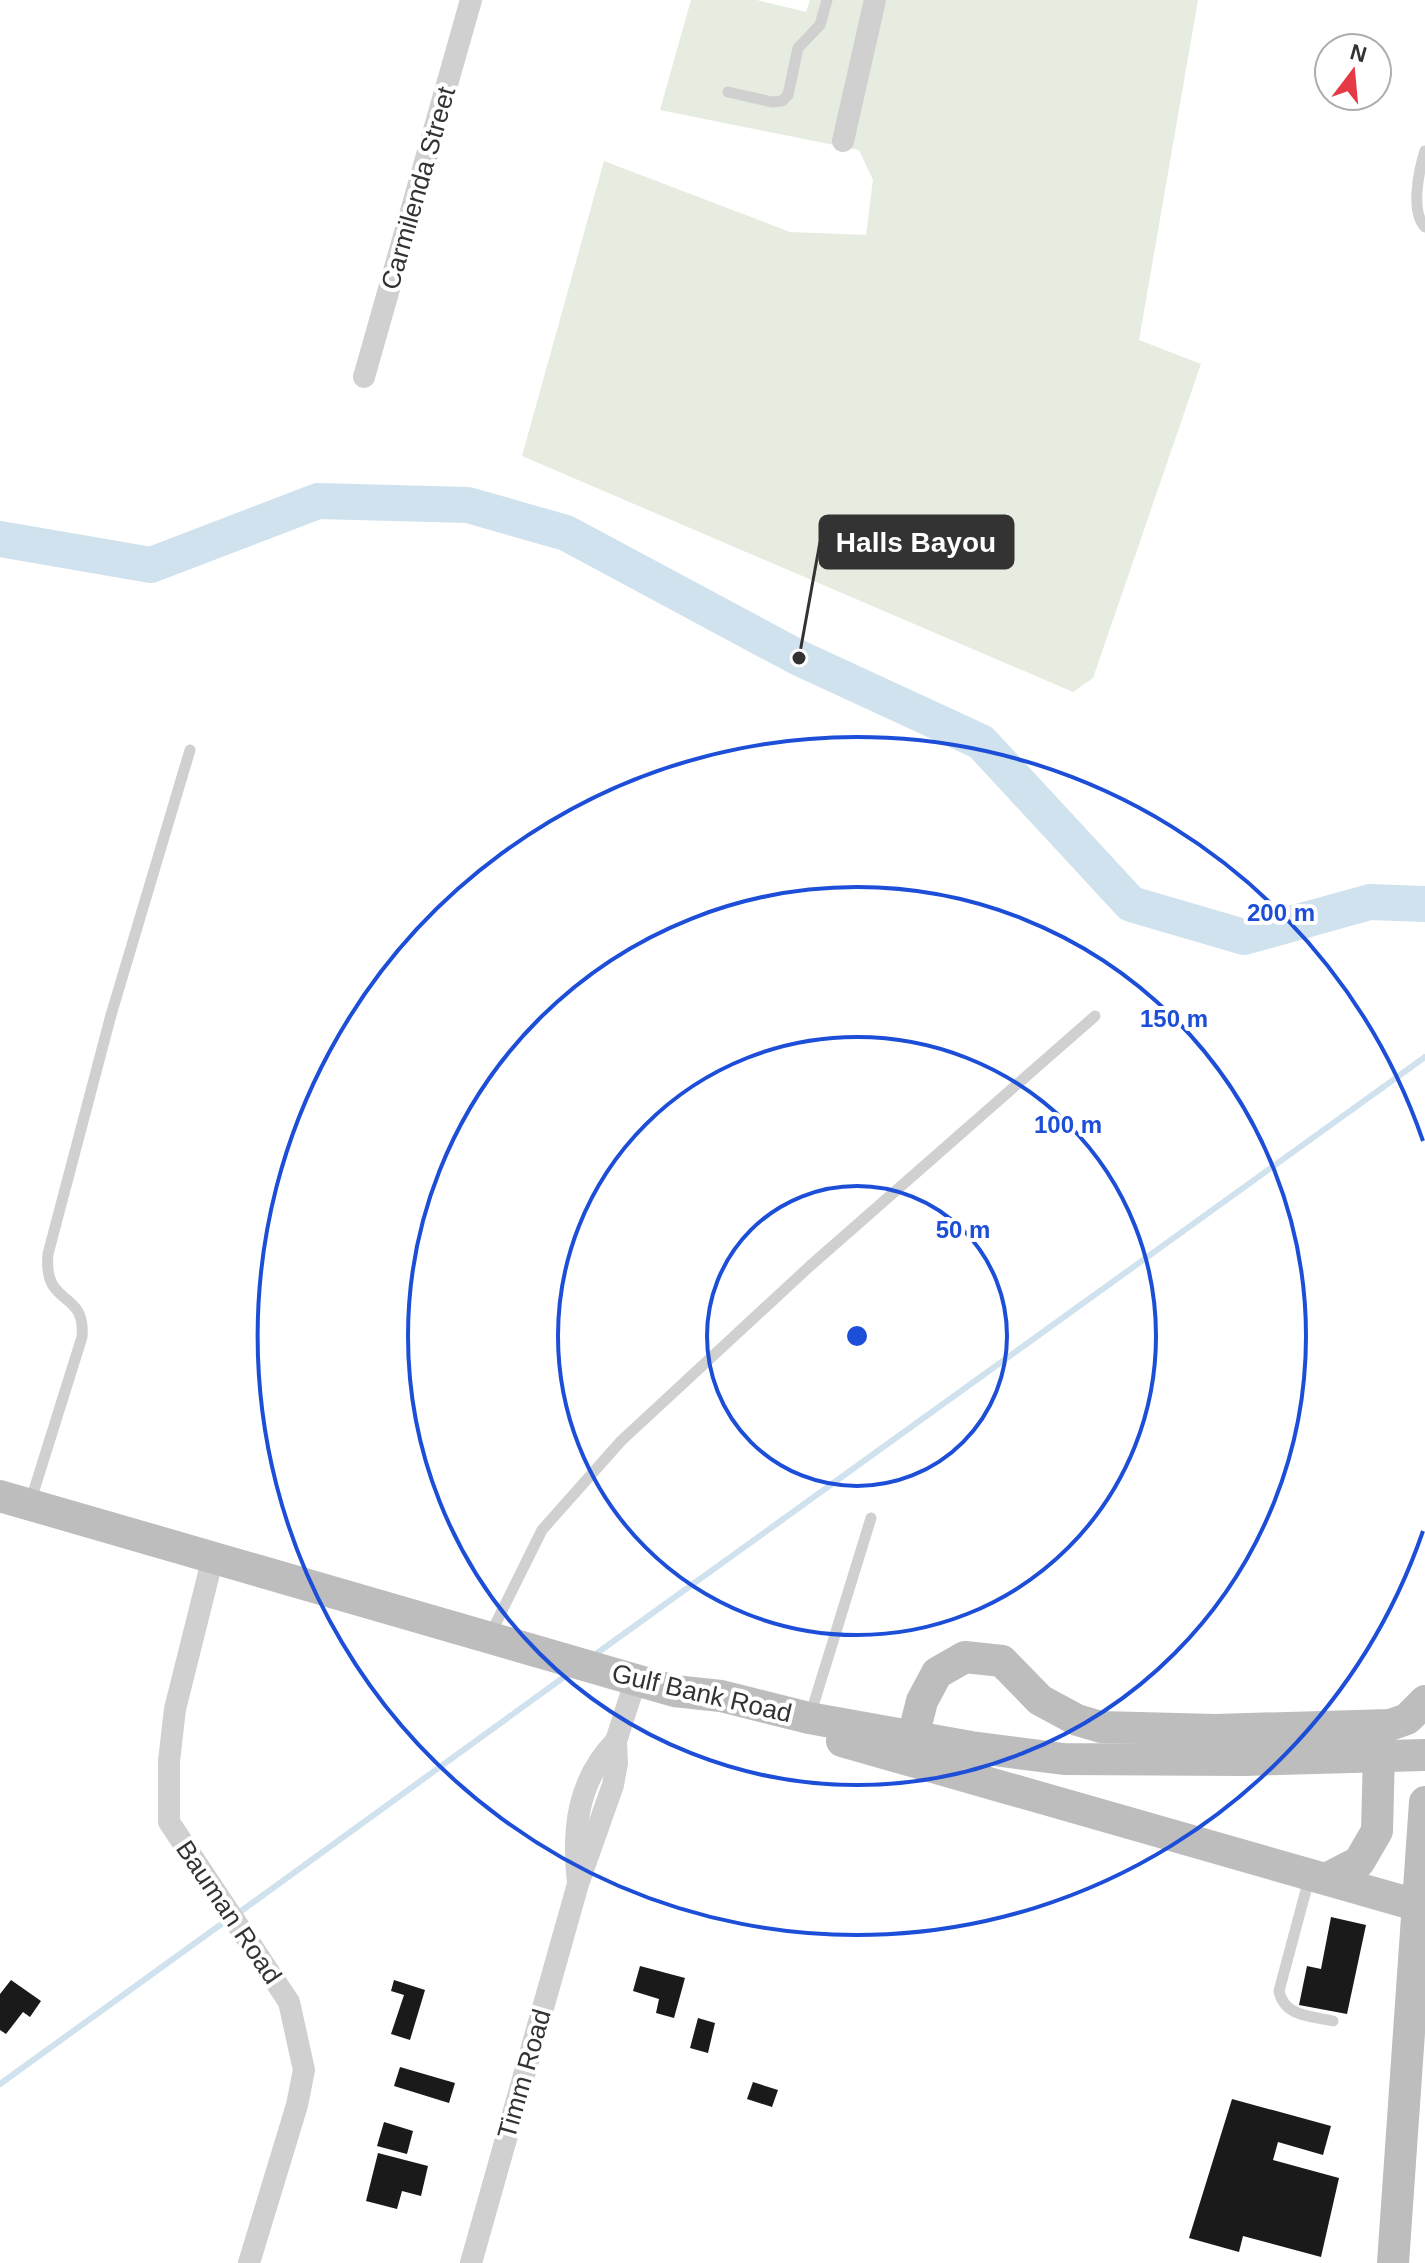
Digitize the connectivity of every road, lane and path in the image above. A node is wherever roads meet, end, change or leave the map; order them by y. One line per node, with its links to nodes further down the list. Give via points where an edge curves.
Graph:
1 (471, 0): 8 (street, Carmilenda Street)
2 (827, 0): 4 (lane, via 820,25 798,48 788,95 782,101)
3 (875, 0): 5 (street)
4 (728, 92)
5 (843, 141)
6 (1425, 151): 7 (lane, via 1418,197 1418,216)
7 (1425, 227)
8 (364, 377)
9 (190, 750): 11 (lane, via 111,1015 48,1254 46,1276 83,1319 82,1337)
10 (1095, 1016): 14 (lane, via 810,1266 621,1441 542,1530)
11 (15, 1500): 13 (main road, Gulf Bank Road)
12 (871, 1518): 18 (lane)
13 (213, 1557): 14 (main road, Gulf Bank Road); 26 (street, Bauman Road, via 175,1709 169,1822 289,2002 304,2070)
14 (505, 1640): 15 (main road, Gulf Bank Road)
15 (627, 1677): 16 (main road, Gulf Bank Road); 27 (street, Timm Road, via 616,1741 588,1776 577,1815 578,1884)
16 (674, 1691): 18 (main road, Gulf Bank Road, via 721,1696); 20 (main road)
17 (1425, 1701): 19 (main road, via 1407,1719 1390,1725)
18 (809, 1718): 20 (main road, Gulf Bank Road)
19 (1353, 1726): 20 (main road, via 1101,1727 1040,1700 1002,1661 965,1657 937,1673 922,1701); 23 (main road, via 1371,1737 1379,1753 1377,1831 1359,1862)
20 (910, 1747): 21 (main road, Gulf Bank Road, bridge, via 1064,1759); 23 (main road)
21 (1425, 1755)
22 (1425, 1802): 24 (main road)
23 (1318, 1876): 24 (main road); 25 (lane, via 1279,1991 1290,2011)
24 (1416, 1905): 28 (main road)
25 (1333, 2021)
26 (249, 2263)
27 (471, 2263)
28 (1393, 2263)

